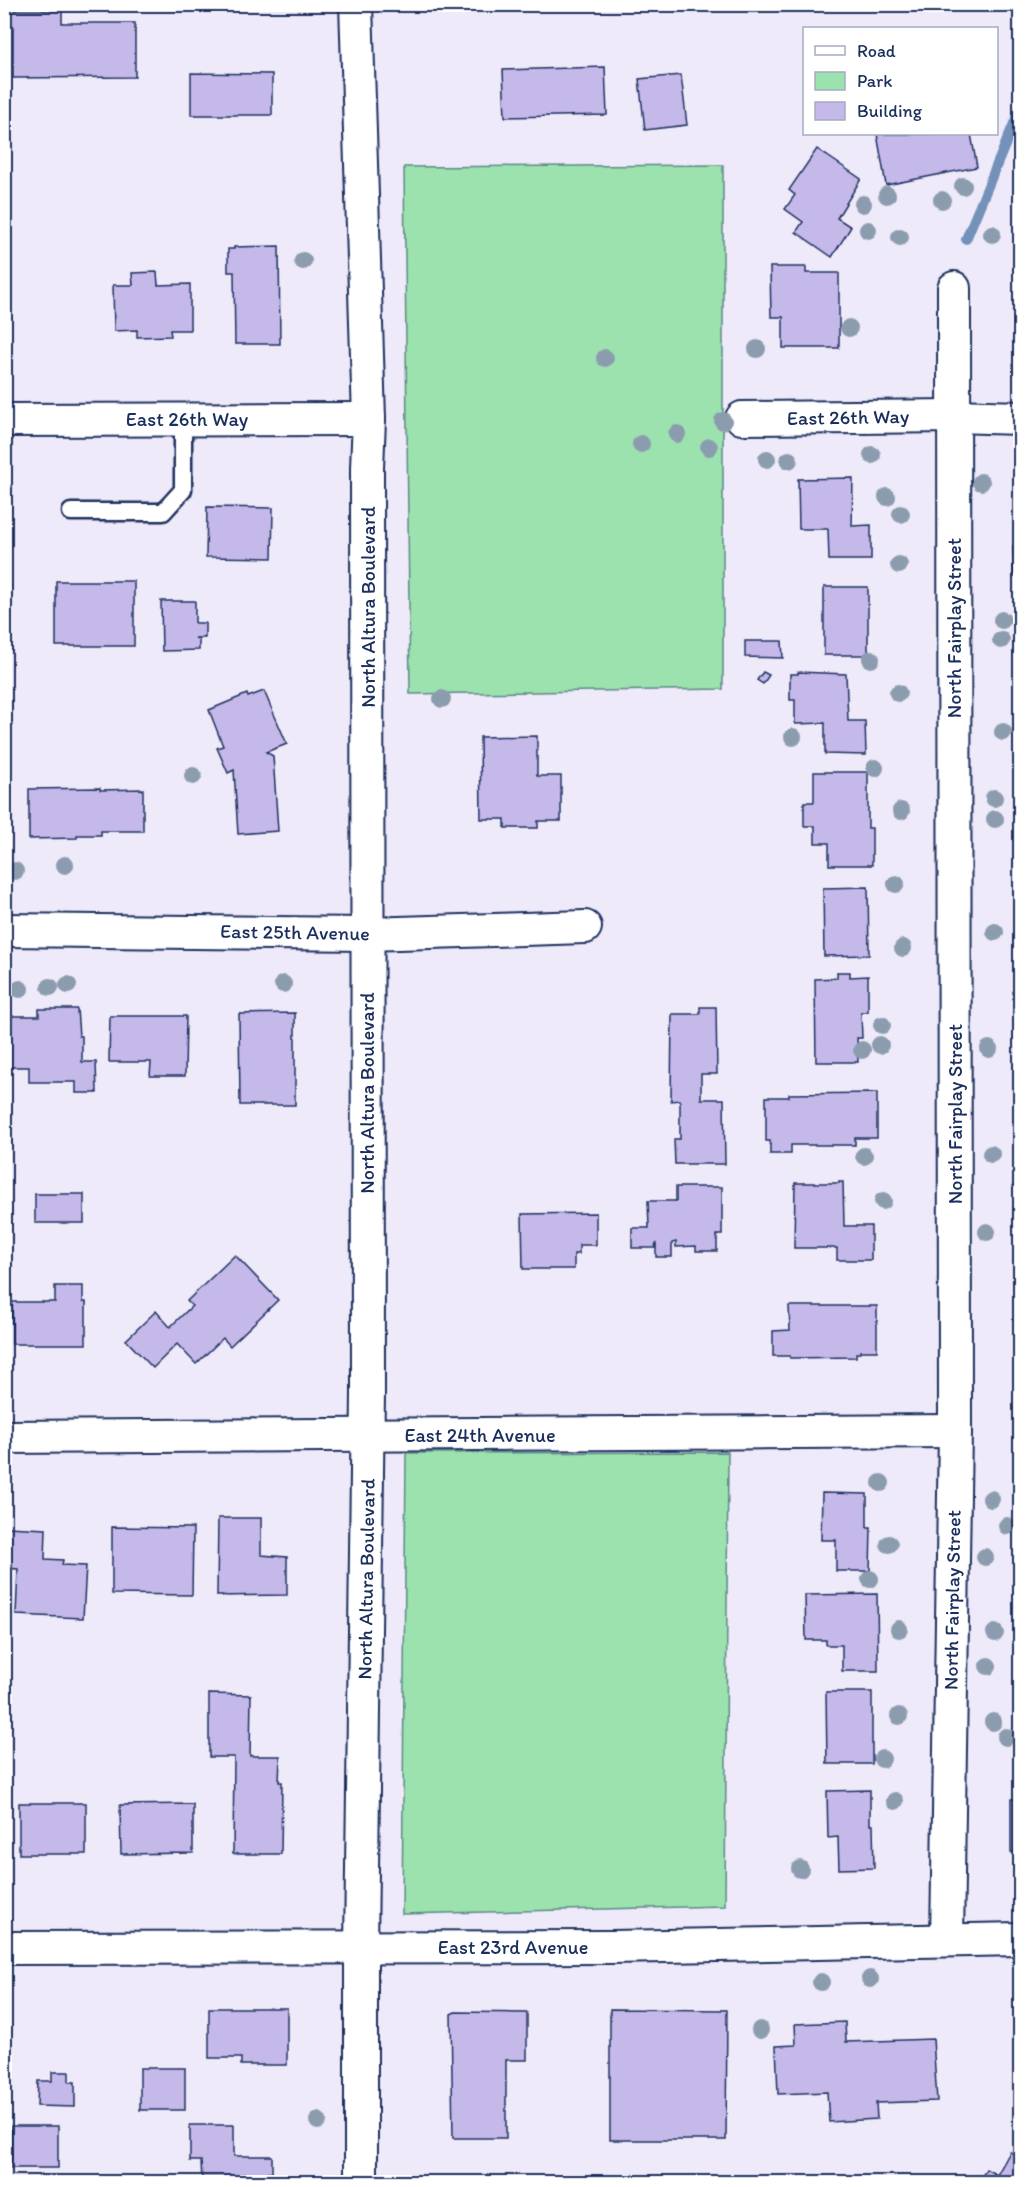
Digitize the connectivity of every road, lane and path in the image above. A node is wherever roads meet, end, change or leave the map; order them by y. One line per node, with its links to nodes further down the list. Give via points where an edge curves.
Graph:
1 (356, 4): 7 (street, North Altura Boulevard)
2 (954, 288): 3 (street, North Fairplay Street)
3 (954, 416): 4 (street, East 26th Way); 5 (street, East 26th Way); 13 (street, North Fairplay Street)
4 (742, 418)
5 (1020, 418)
6 (183, 419): 7 (street, East 26th Way); 8 (street, East 26th Way); 9 (lane, via 183,490 163,512)
7 (369, 419): 12 (street, North Altura Boulevard)
8 (4, 420)
9 (71, 512)
10 (585, 927): 12 (street, East 25th Avenue)
11 (4, 930): 12 (street, East 25th Avenue)
12 (367, 934): 14 (street, North Altura Boulevard)
13 (955, 1431): 14 (street, East 24th Avenue); 17 (street, North Fairplay Street)
14 (368, 1435): 15 (street, East 24th Avenue); 19 (street, North Altura Boulevard)
15 (4, 1437)
16 (1020, 1939): 17 (street, East 23rd Avenue)
17 (947, 1940): 19 (street, East 23rd Avenue)
18 (4, 1947): 19 (street, East 23rd Avenue)
19 (361, 1948): 20 (street, North Altura Boulevard)
20 (361, 2182)

